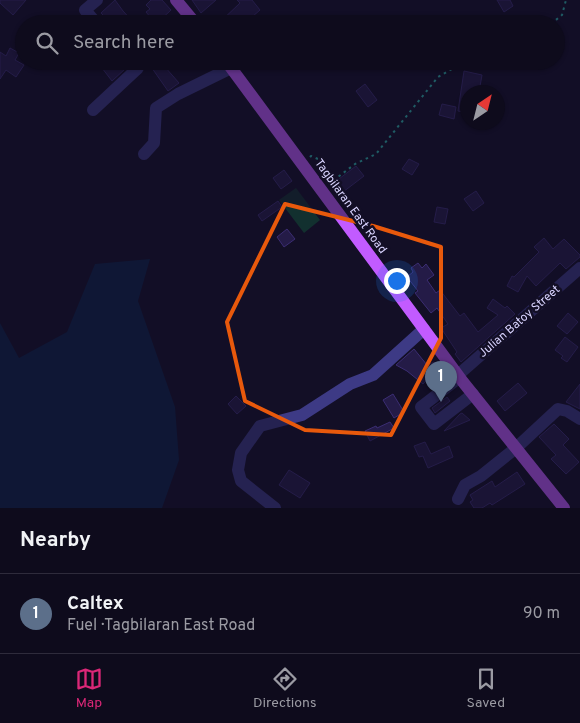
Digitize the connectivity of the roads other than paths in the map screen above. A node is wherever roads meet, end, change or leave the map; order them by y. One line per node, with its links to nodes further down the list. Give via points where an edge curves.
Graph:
1 (97, 0): 3 (street, via 85,10)
2 (176, 0): 4 (main road)
3 (89, 15)
4 (187, 15)
5 (136, 70): 8 (street)
6 (220, 70): 9 (street, via 156,108 154,143)
7 (233, 70): 11 (main road, Tagbilaran East Road)
8 (93, 110)
9 (144, 154)
10 (580, 268): 12 (street, Julian Batoy Street)
11 (424, 330): 12 (main road, Tagbilaran East Road); 17 (street, via 374,375 350,384 302,415 260,426 241,453 238,470 241,481)
12 (459, 376): 13 (main road, Tagbilaran East Road); 13 (street, Julian Batoy Street, via 420,407 434,424)
13 (473, 394): 15 (main road, Tagbilaran East Road)
14 (580, 419): 15 (street, via 558,409)
15 (516, 448): 16 (street, via 465,485); 18 (main road, Tagbilaran East Road)
16 (458, 499)
17 (276, 508)
18 (564, 508)

